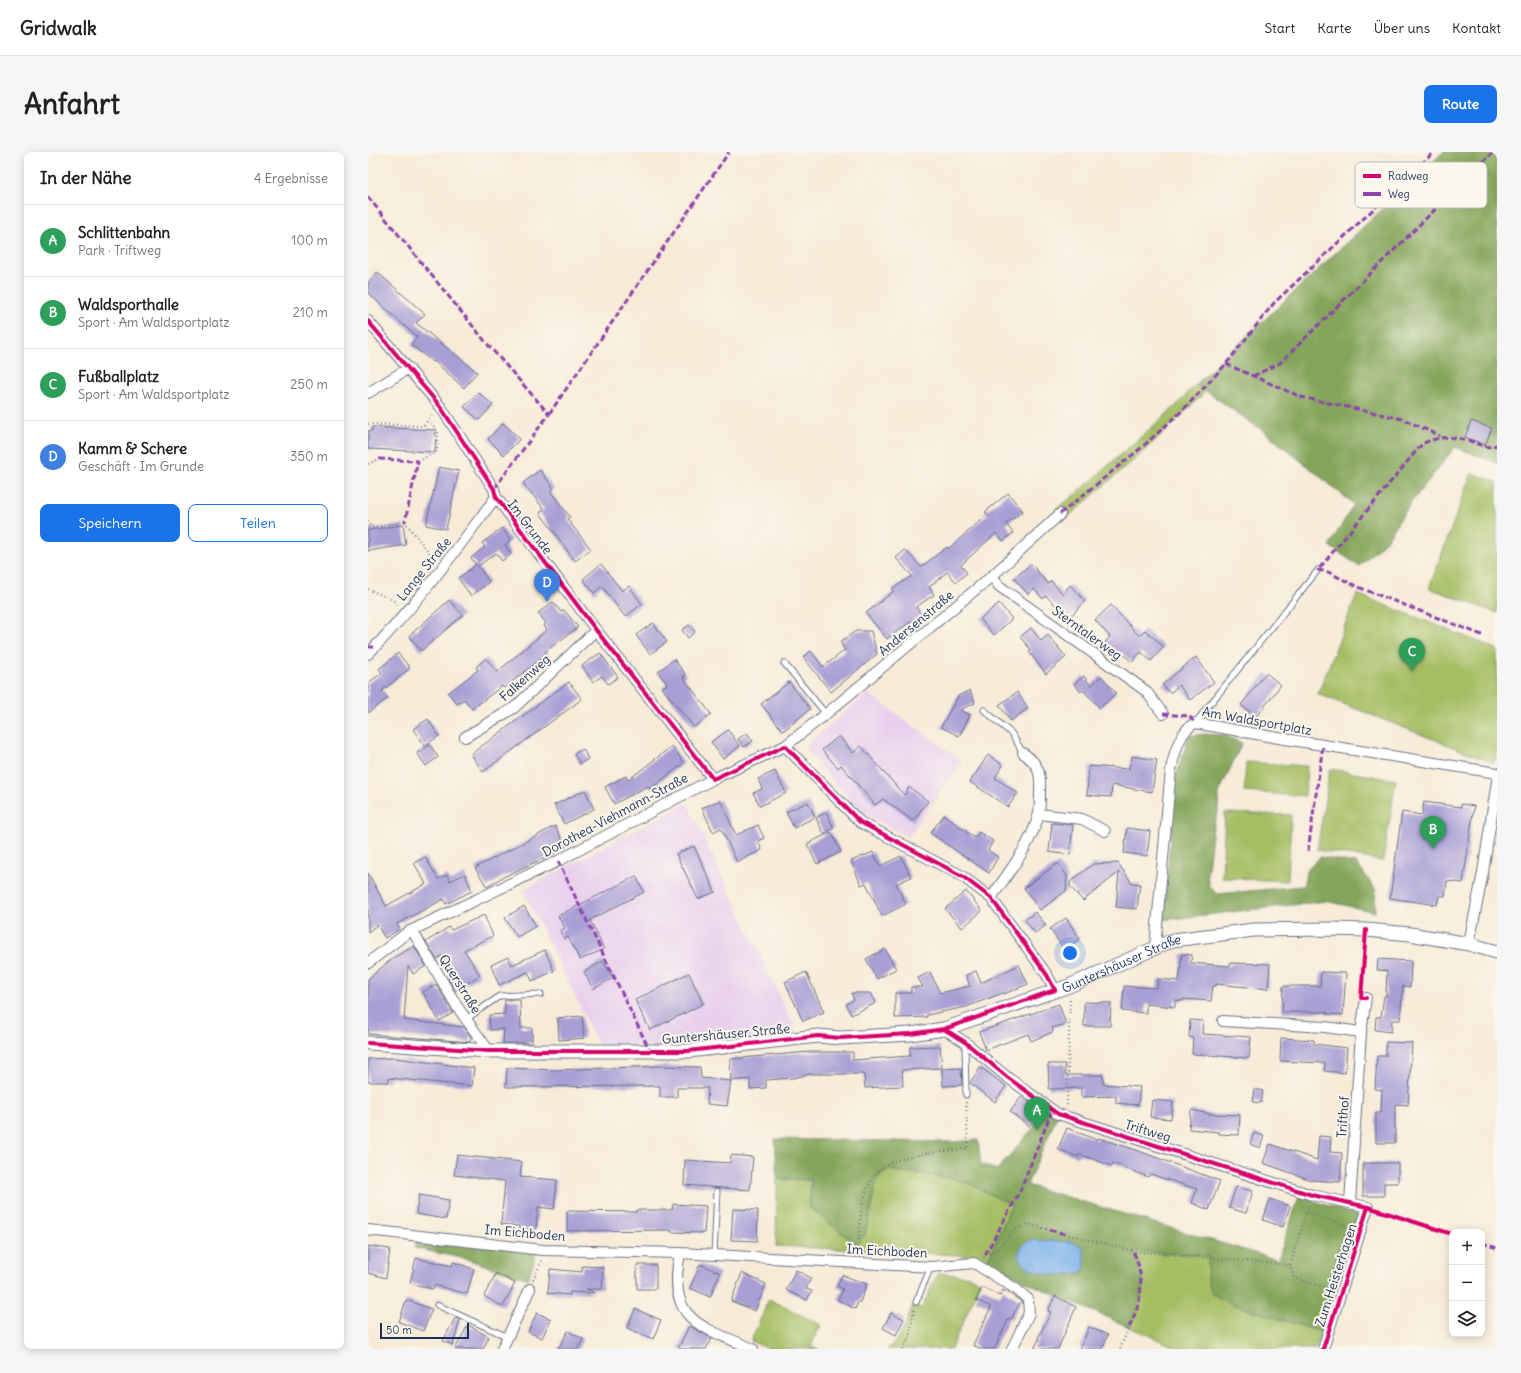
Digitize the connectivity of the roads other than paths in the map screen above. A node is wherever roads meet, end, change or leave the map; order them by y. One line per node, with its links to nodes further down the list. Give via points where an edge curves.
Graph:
1 (368, 321): 2 (street, Im Grunde)
2 (409, 368): 3 (street); 4 (street, Im Grunde, via 440,406 494,489)
3 (368, 392)
4 (496, 497): 8 (street, Im Grunde); 9 (street, Lange Straße, via 406,612)
5 (1060, 514): 7 (street, Andersenstraße)
6 (1318, 570): 14 (lane)
7 (992, 576): 12 (street, Andersenstraße); 13 (street, Sterntalerweg, via 999,586 1146,691)
8 (596, 630): 15 (street, Falkenweg, via 514,708); 19 (street, Im Grunde)
9 (368, 654)
10 (784, 663): 12 (lane)
11 (984, 710): 17 (lane, via 1012,734)
12 (826, 714): 16 (street, Andersenstraße)
13 (1163, 714)
14 (1196, 723): 18 (street, Am Waldsportplatz); 26 (street, Am Waldsportplatz, via 1182,735 1171,769)
15 (465, 737)
16 (785, 746): 19 (street, Dorothea-Viehmann-Straße); 23 (street, via 860,822 962,876)
17 (1024, 753): 21 (street, via 1034,760 1039,770)
18 (1497, 773)
19 (712, 779): 24 (street, Dorothea-Viehmann-Straße, via 558,861)
20 (1497, 781): 25 (street)
21 (1039, 814): 22 (street, via 1082,819); 23 (street, via 1023,852)
22 (1105, 831)
23 (991, 898): 29 (street)
24 (412, 930): 28 (street, Dorothea-Viehmann-Straße); 32 (street, Querstraße)
25 (1469, 944): 26 (street, Guntershäuser Straße, via 1410,934 1333,929 1254,930 1173,940); 27 (street, Guntershäuser Straße)
26 (1156, 947): 29 (street, Guntershäuser Straße)
27 (1497, 952)
28 (368, 963)
29 (1055, 990): 34 (street, Guntershäuser Straße)
30 (541, 994): 32 (lane, via 500,996)
31 (1366, 998): 35 (street, Trifthof)
32 (466, 1019): 38 (street, Querstraße)
33 (1223, 1021): 35 (street)
34 (944, 1029): 36 (street, Triftweg); 38 (street, Guntershäuser Straße, via 910,1034 840,1038 818,1036 688,1050)
35 (1362, 1032): 41 (street, Trifthof)
36 (965, 1042): 39 (lane); 41 (street, Triftweg, via 1046,1106 1066,1116 1312,1194)
37 (368, 1043): 38 (street, Guntershäuser Straße)
38 (489, 1051)
39 (966, 1095)
40 (717, 1192): 45 (lane)
41 (1350, 1203): 42 (street, Triftweg)
42 (1368, 1208): 54 (street, Zum Heisterhagen)
43 (368, 1230): 44 (street, Im Eichboden, via 543,1250)
44 (680, 1253): 45 (street, Im Eichboden); 52 (street, via 677,1286 681,1307 692,1320)
45 (714, 1255): 46 (street, Im Eichboden)
46 (931, 1267): 48 (lane); 53 (street, Im Eichboden, via 974,1263 1028,1299 1029,1313)
47 (530, 1289): 50 (street)
48 (916, 1302)
49 (437, 1305): 50 (lane)
50 (508, 1337): 51 (street)
51 (502, 1349)
52 (753, 1349)
53 (1012, 1349)
54 (1323, 1349)

